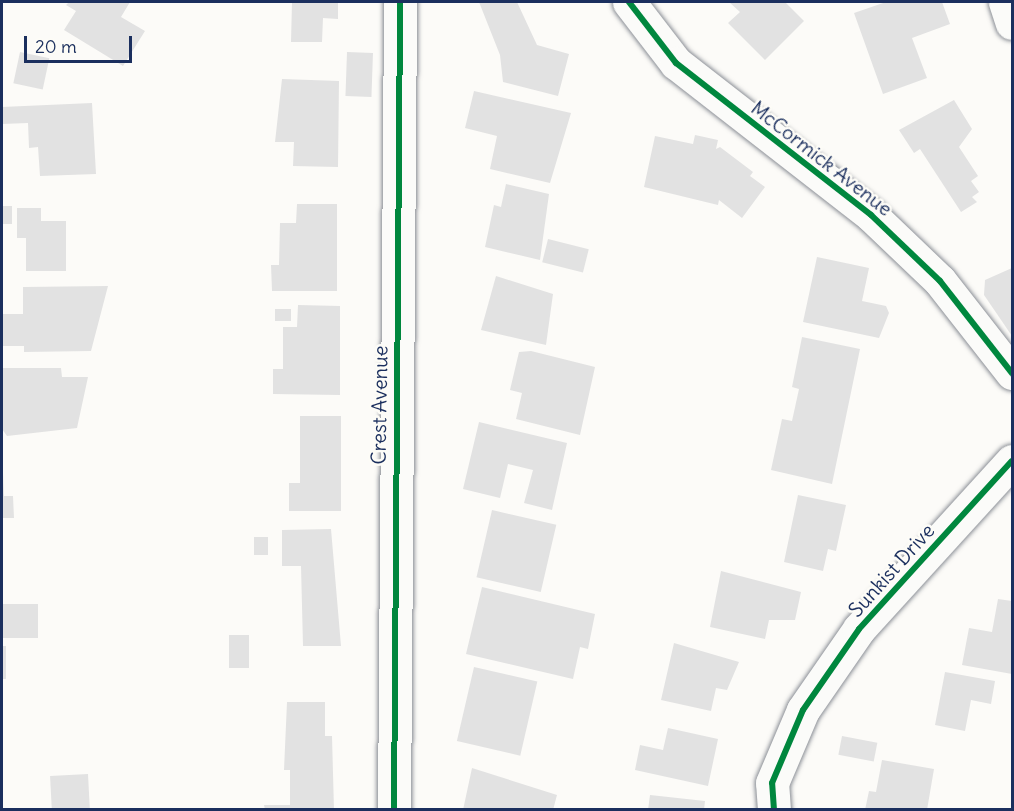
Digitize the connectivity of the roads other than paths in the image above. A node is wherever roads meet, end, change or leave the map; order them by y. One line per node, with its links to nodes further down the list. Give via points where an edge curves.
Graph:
1 (400, 2): 7 (street, Crest Avenue)
2 (629, 2): 5 (street, McCormick Avenue, via 676,63 871,214 940,281)
3 (1005, 2): 4 (street)
4 (1012, 23)
5 (1012, 373)
6 (1012, 461): 8 (street, Sunkist Drive, via 859,629 809,701 772,783)
7 (394, 810)
8 (774, 810)

